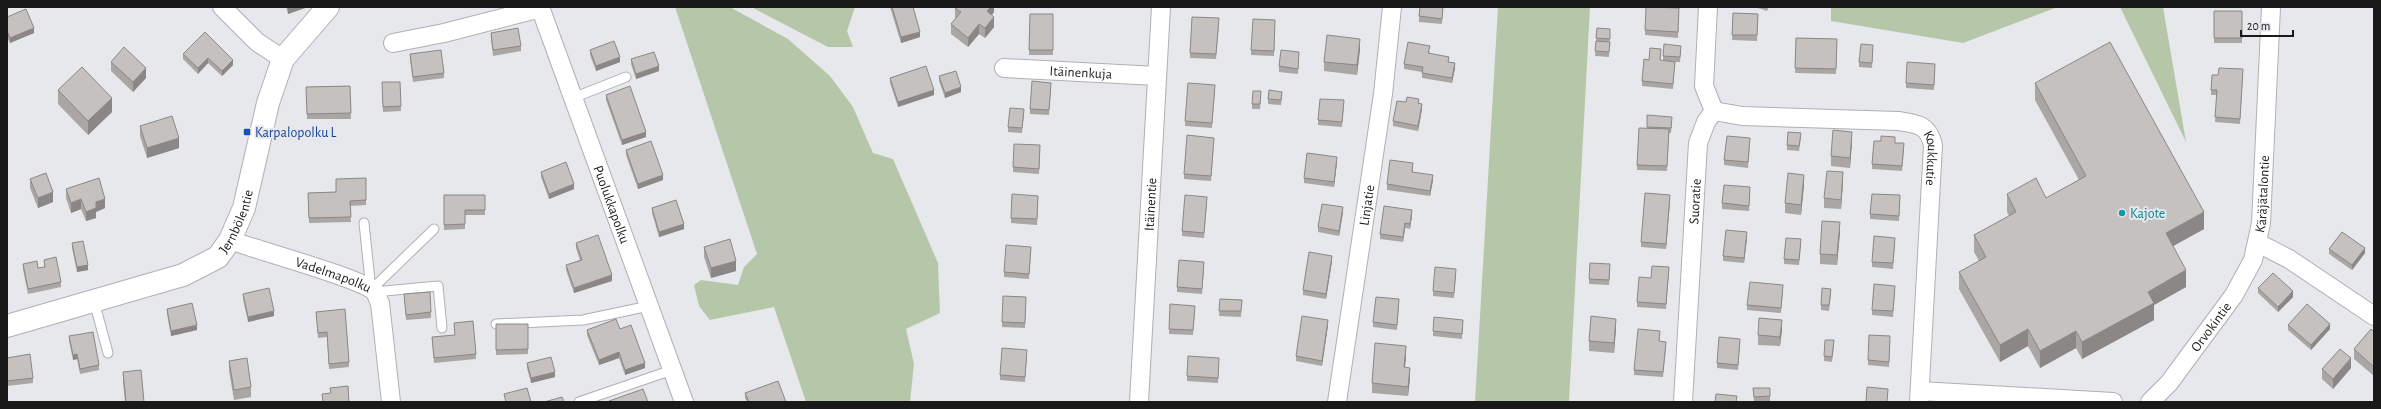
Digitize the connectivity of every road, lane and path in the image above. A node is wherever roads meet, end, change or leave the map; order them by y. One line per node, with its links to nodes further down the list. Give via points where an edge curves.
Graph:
1 (222, 7): 9 (street, via 256,42)
2 (328, 7): 9 (street, Jernbölentie)
3 (1161, 7): 11 (street, Itäinentie)
4 (1392, 7): 33 (street, Linjatie, via 1383,94)
5 (1708, 7): 14 (street, via 1704,86)
6 (2271, 7): 18 (street, Käräjätalontie)
7 (541, 8): 8 (street, via 444,33); 13 (street, Puolukkapolku)
8 (393, 43)
9 (283, 59): 17 (street, Jernbölentie, via 268,104 244,208)
10 (1004, 68): 11 (street, Itäinenkuja)
11 (1157, 76): 32 (street, Itäinentie)
12 (626, 77): 13 (lane)
13 (574, 98): 21 (street, Puolukkapolku)
14 (1714, 111): 28 (street, Koukkutie, via 1742,116 1898,121 1925,128 1931,135 1933,144); 34 (street, Suoratie, via 1706,122 1698,143)
15 (364, 223): 19 (lane)
16 (434, 229): 19 (lane)
17 (230, 240): 19 (street, Vadelmapolku, via 325,271); 20 (street, Jernbölentie, via 218,257 183,275)
18 (2258, 243): 22 (street, Käräjätalontie, via 2289,259); 36 (street, Orvokintie, via 2253,260 2234,295 2169,383)
19 (373, 291): 25 (lane, via 438,286); 29 (street, Vadelmapolku, via 380,303)
20 (94, 301): 24 (street, Jernbölentie); 26 (lane)
21 (649, 306): 23 (lane, via 583,320); 27 (street, Puolukkapolku)
22 (2374, 316)
23 (496, 324)
24 (7, 326)
25 (442, 328)
26 (108, 353)
27 (672, 370): 30 (lane); 31 (street, Puolukkapolku)
28 (1920, 396): 35 (street)
29 (391, 402)
30 (579, 402)
31 (684, 402)
32 (1139, 402)
33 (1337, 402)
34 (1683, 402)
35 (2113, 402)
36 (2150, 402)

